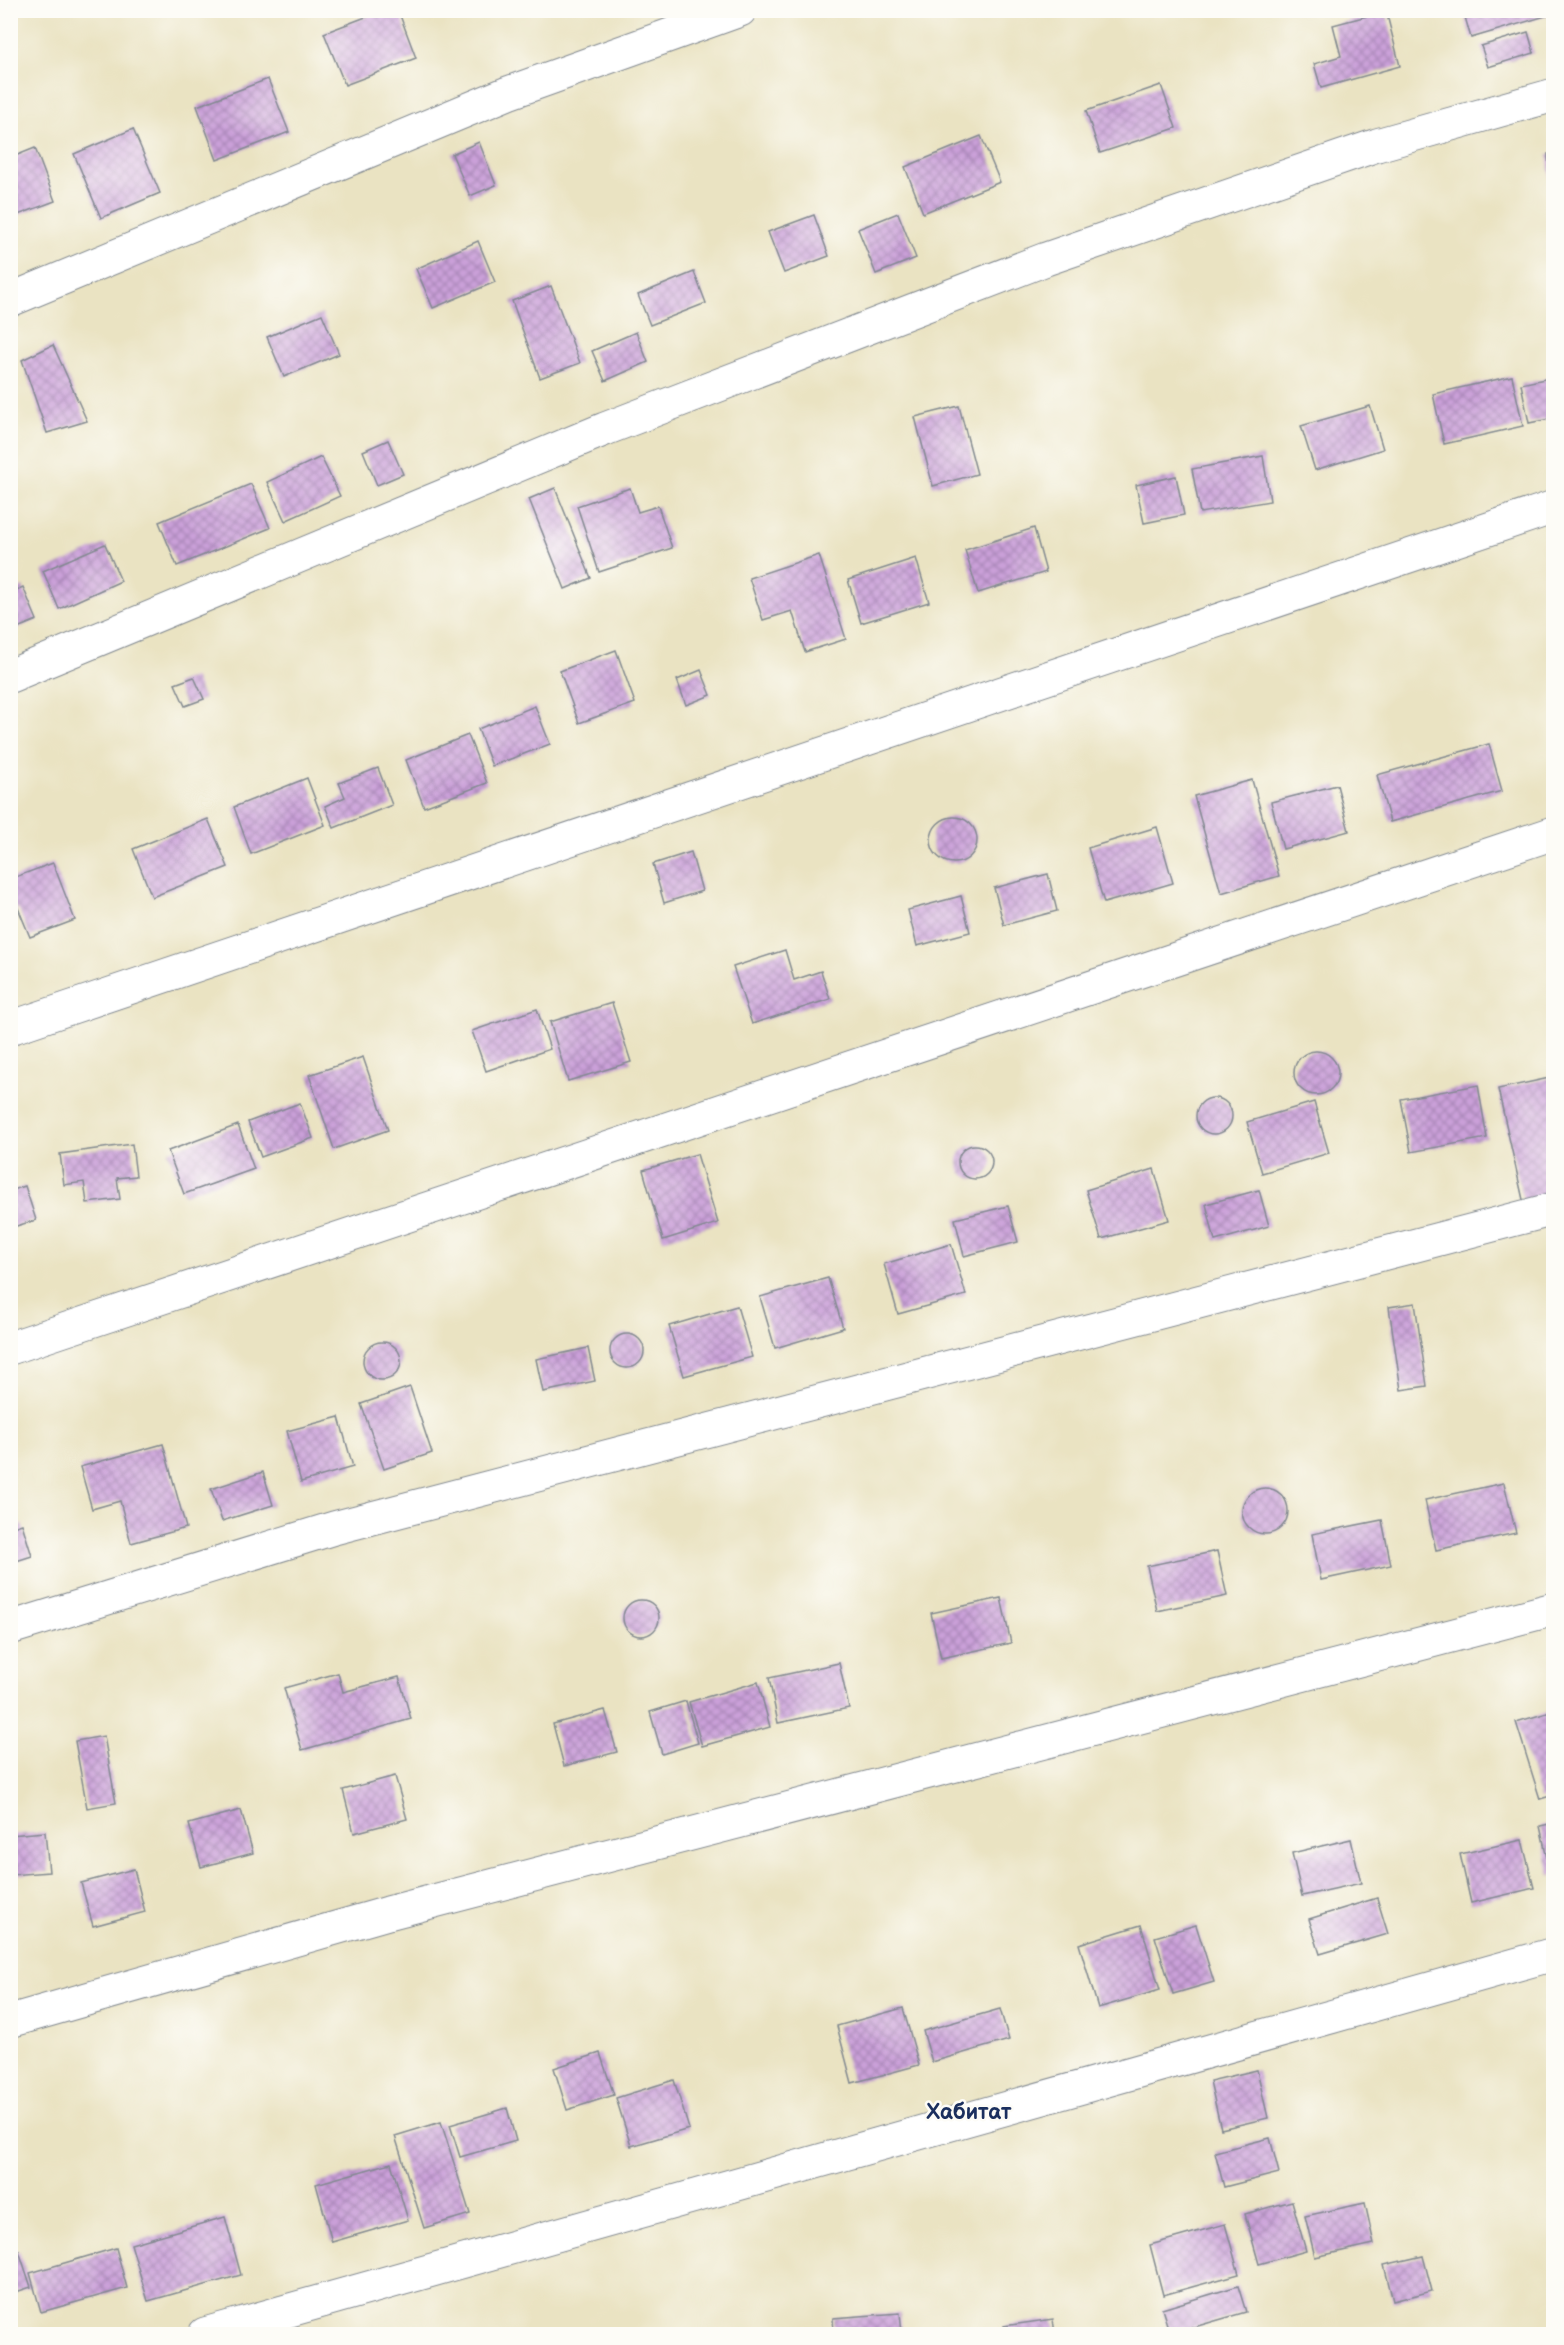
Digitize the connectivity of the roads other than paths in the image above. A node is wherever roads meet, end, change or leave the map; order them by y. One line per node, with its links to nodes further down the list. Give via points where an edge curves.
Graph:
1 (740, 10): 3 (street, via 508,93)
2 (1554, 95): 5 (street, via 1377,145 1046,259 605,429)
3 (10, 300)
4 (1554, 507): 7 (street)
5 (10, 676)
6 (1554, 833): 9 (street)
7 (10, 1028)
8 (1554, 1209): 11 (street, via 334,1528)
9 (10, 1348)
10 (1554, 1609): 13 (street, via 388,1913)
11 (10, 1628)
12 (1554, 1954): 14 (street)
13 (10, 2021)
14 (205, 2334)

